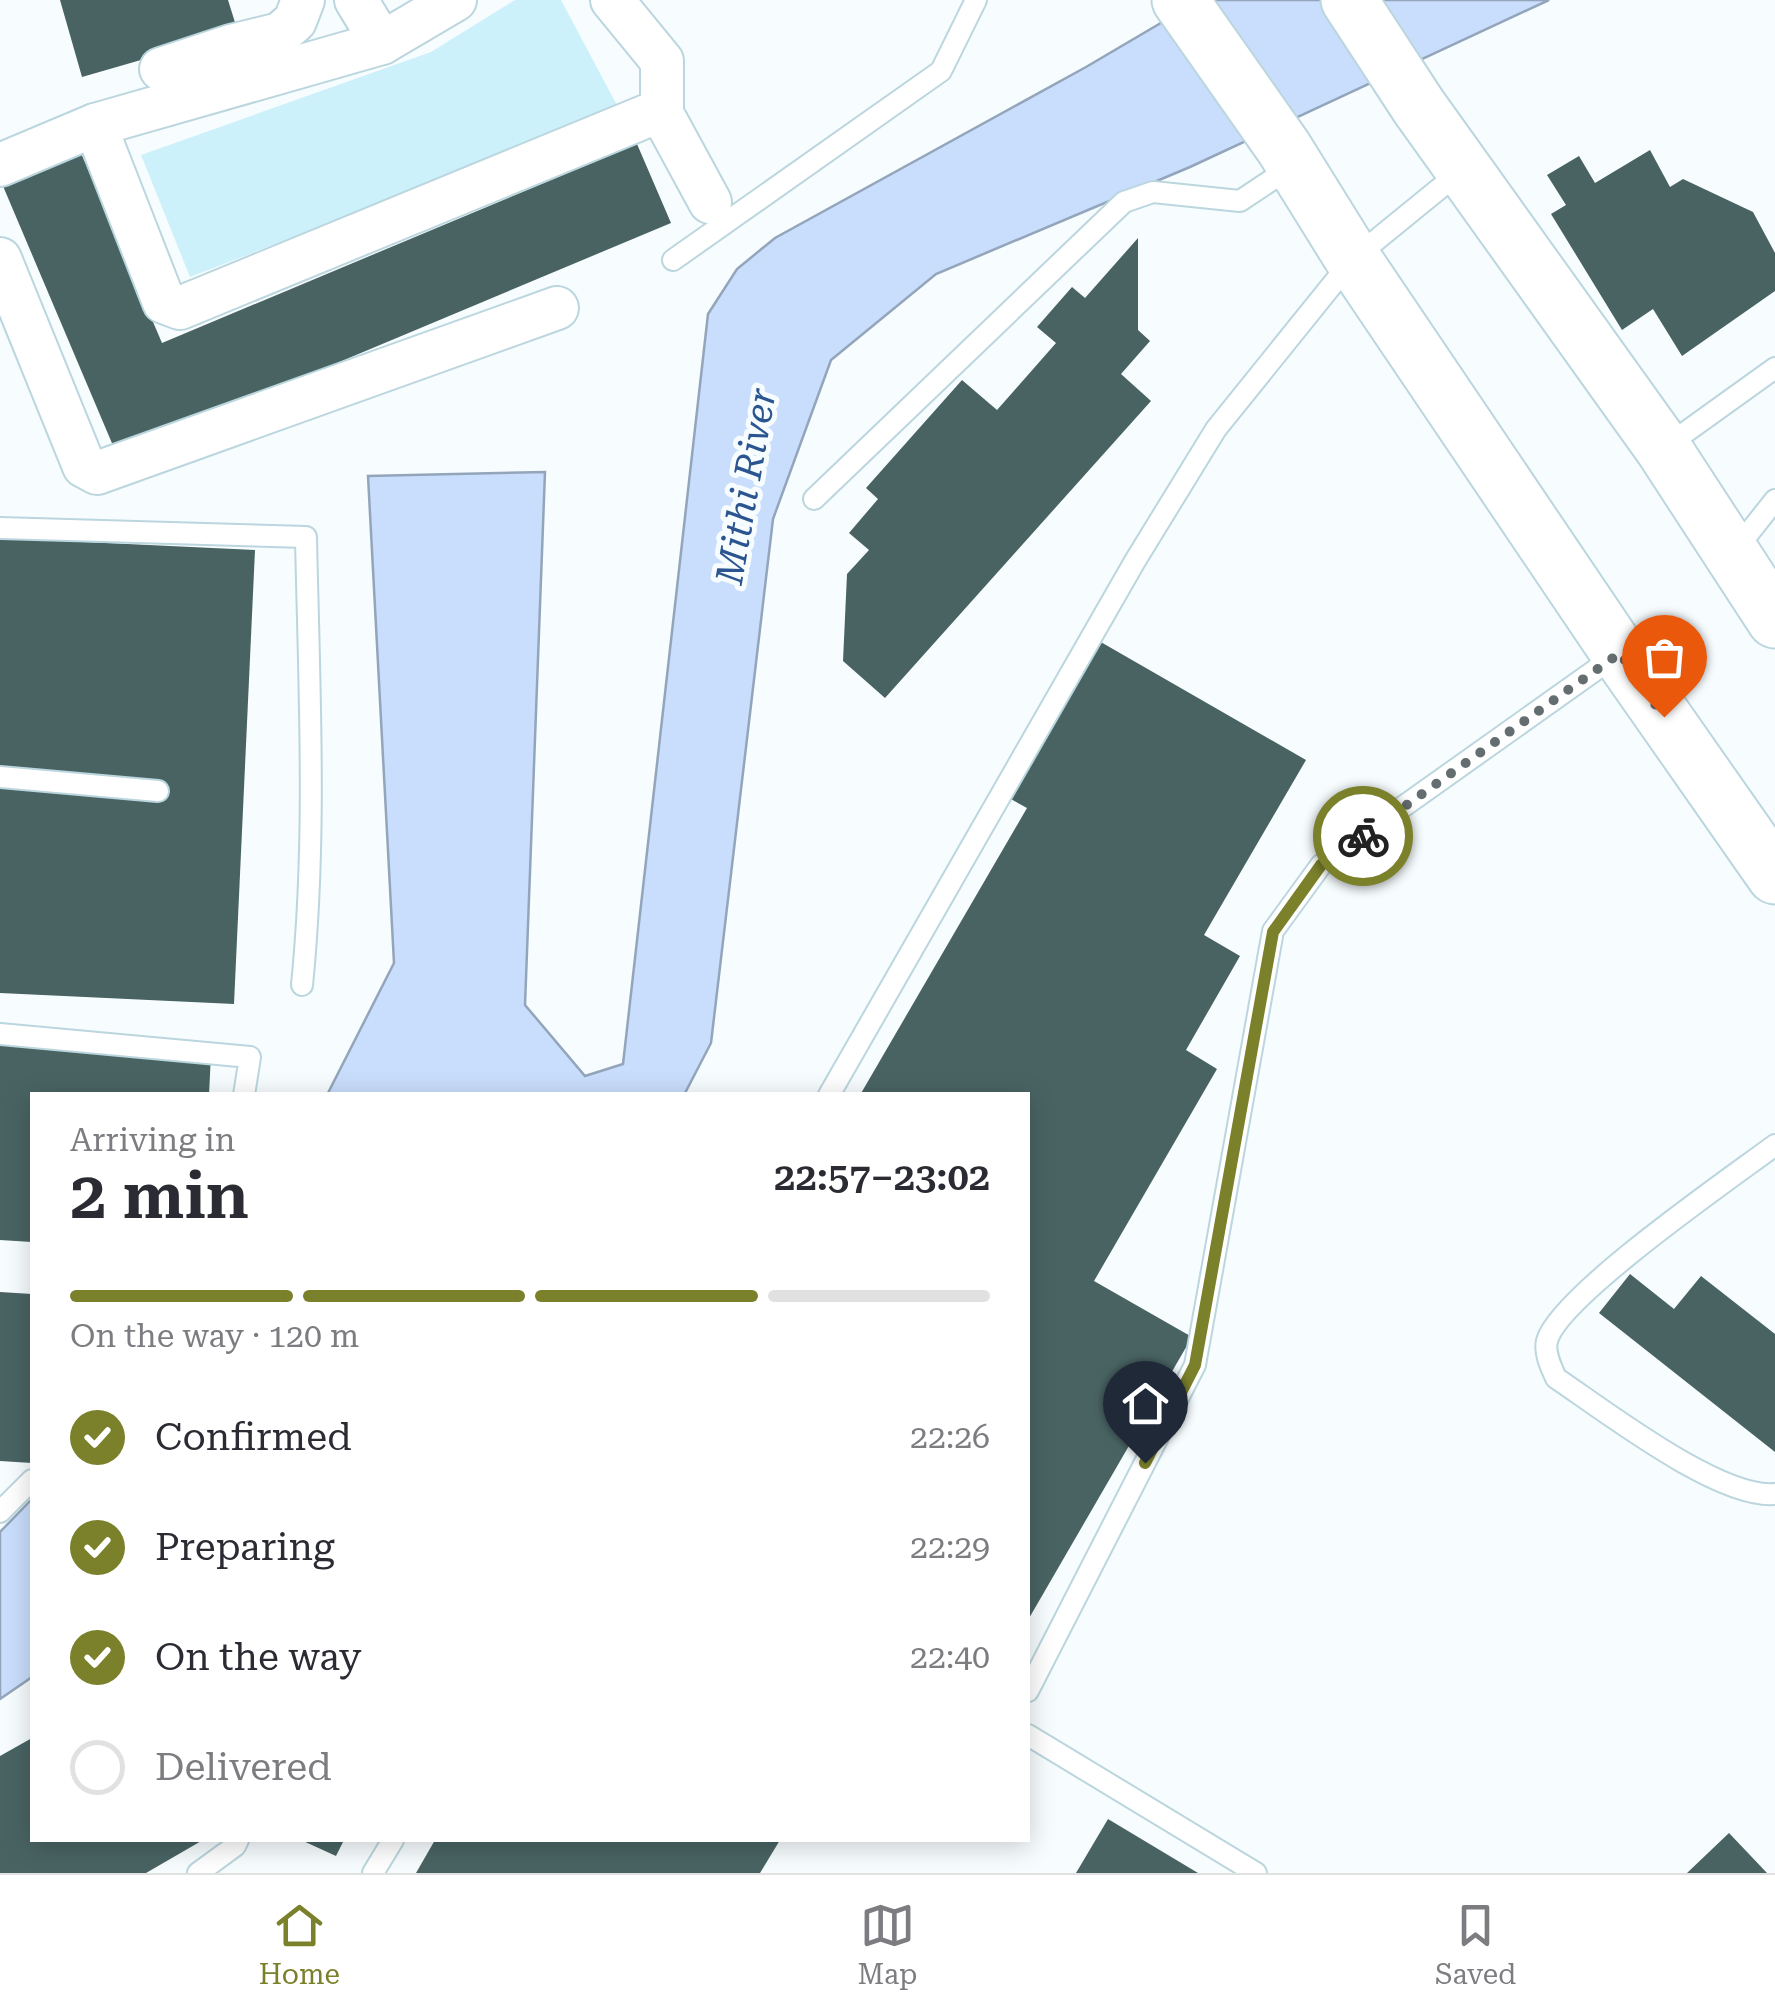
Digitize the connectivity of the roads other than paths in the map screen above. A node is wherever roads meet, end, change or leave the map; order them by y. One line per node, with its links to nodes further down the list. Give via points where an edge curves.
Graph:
1 (302, 0): 9 (street, via 295,21 280,34)
2 (356, 0): 8 (street)
3 (455, 0): 8 (street)
4 (612, 0): 10 (street, via 662,61)
5 (976, 0): 18 (lane, via 941,71)
6 (1180, 0): 12 (main road)
7 (1348, 0): 14 (main road)
8 (382, 43): 11 (street)
9 (161, 69)
10 (662, 118): 11 (street, via 654,113 180,308 164,302); 15 (street)
11 (96, 125): 13 (street)
12 (1289, 156): 16 (main road); 22 (lane, via 1240,201 1153,192 1124,202)
13 (0, 165)
14 (1464, 169): 16 (lane); 21 (main road)
15 (710, 202)
16 (1353, 258): 27 (main road); 34 (lane, via 1216,428)
17 (0, 259): 19 (street, via 84,466 97,473)
18 (674, 260)
19 (556, 308)
20 (1775, 368): 21 (lane)
21 (1663, 448): 25 (main road)
22 (814, 499)
23 (1775, 500): 25 (lane)
24 (0, 528): 31 (lane, via 306,536 310,801)
25 (1732, 554): 26 (main road)
26 (1775, 620)
27 (1620, 653): 30 (main road); 39 (lane, via 1321,865 1273,932 1195,1365)
28 (0, 777): 29 (lane)
29 (158, 791)
30 (1775, 876)
31 (302, 985)
32 (0, 1034): 33 (lane, via 250,1057)
33 (244, 1092)
34 (831, 1092)
35 (1775, 1146): 37 (lane, via 1603,1275 1555,1324 1546,1343 1556,1378 1634,1430 1725,1485)
36 (30, 1482): 38 (lane)
37 (1775, 1494)
38 (0, 1512)
39 (1030, 1687)
40 (1030, 1736): 45 (lane)
41 (237, 1842): 43 (lane)
42 (392, 1842): 44 (lane)
43 (198, 1873)
44 (373, 1873)
45 (1256, 1873)

